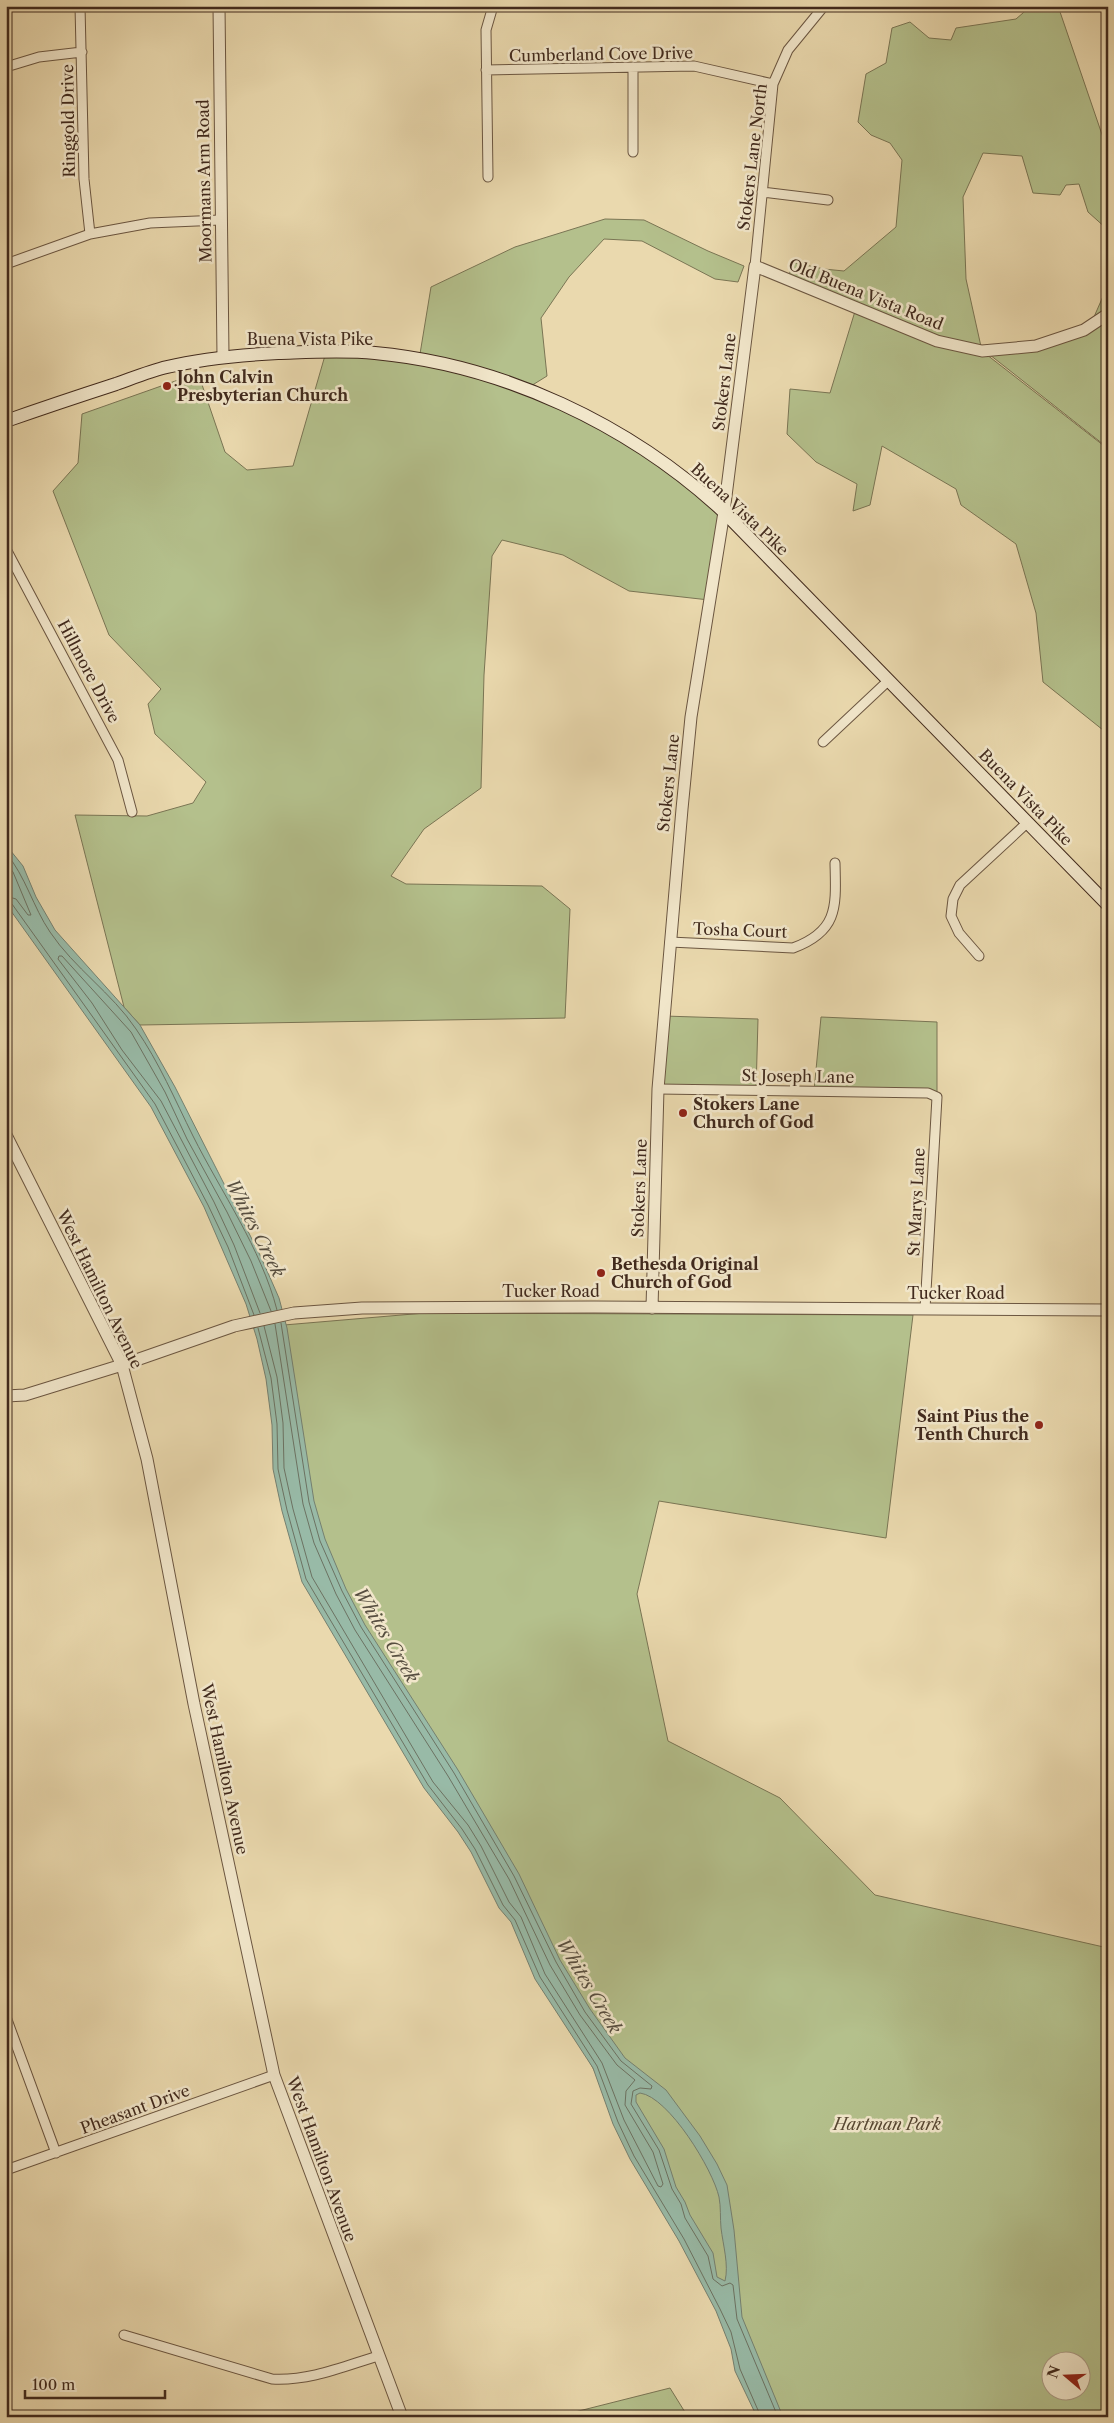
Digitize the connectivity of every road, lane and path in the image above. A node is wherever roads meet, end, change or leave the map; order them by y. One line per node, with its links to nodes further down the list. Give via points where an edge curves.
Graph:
1 (80, 6): 5 (street, Ringgold Drive)
2 (219, 6): 14 (street, Moormans Arm Road)
3 (493, 6): 8 (street, via 486,30)
4 (824, 6): 9 (street, Stokers Lane North, via 788,50)
5 (82, 52): 6 (street, via 39,57); 15 (street, Ringgold Drive, via 84,187)
6 (6, 67)
7 (633, 67): 8 (street, Cumberland Cove Drive); 9 (street, Cumberland Cove Drive, via 694,66); 10 (street)
8 (486, 70): 11 (street)
9 (774, 84): 12 (street, Stokers Lane North)
10 (633, 152)
11 (488, 177)
12 (762, 192): 13 (street); 17 (street, Stokers Lane North)
13 (828, 200)
14 (220, 220): 15 (street, via 150,223); 19 (street, Moormans Arm Road)
15 (90, 234): 16 (street)
16 (6, 264)
17 (755, 266): 18 (street, Old Buena Vista Road, via 937,341 982,351 1036,346 1084,330); 21 (street, Stokers Lane)
18 (1108, 314)
19 (223, 356): 20 (main road, Buena Vista Pike, via 167,367); 21 (main road, Buena Vista Pike, via 375,353 461,368 525,389 588,416 638,444 675,470)
20 (6, 421)
21 (724, 512): 23 (main road, Buena Vista Pike); 29 (street, Stokers Lane, via 691,717)
22 (6, 549): 25 (street, Hillmore Drive, via 118,760)
23 (889, 680): 24 (street); 26 (main road, Buena Vista Pike)
24 (823, 742)
25 (132, 812)
26 (1028, 822): 28 (main road, Buena Vista Pike); 30 (street, via 960,885 953,899 951,916 959,932)
27 (835, 863): 29 (street, Tosha Court, via 833,913 823,930 810,941 793,948)
28 (1108, 904)
29 (670, 942): 31 (street, Stokers Lane)
30 (979, 956)
31 (658, 1089): 32 (street, St Joseph Lane, via 928,1093); 34 (street, Stokers Lane)
32 (937, 1097): 35 (street, St Marys Lane)
33 (7, 1137): 37 (street, West Hamilton Avenue)
34 (652, 1308): 35 (street, Tucker Road); 37 (street, Tucker Road, via 362,1308 294,1313 234,1326)
35 (926, 1308): 36 (street, Tucker Road)
36 (1108, 1310)
37 (122, 1365): 38 (street, Tucker Road, via 25,1395); 40 (street, West Hamilton Avenue, via 147,1459 194,1704)
38 (6, 1396)
39 (6, 2017): 41 (street)
40 (274, 2075): 41 (street, Pheasant Drive); 44 (street, West Hamilton Avenue)
41 (56, 2153): 42 (street, Pheasant Drive)
42 (6, 2170)
43 (124, 2335): 44 (street, via 272,2379 313,2377)
44 (378, 2356): 45 (street, West Hamilton Avenue)
45 (402, 2417)

